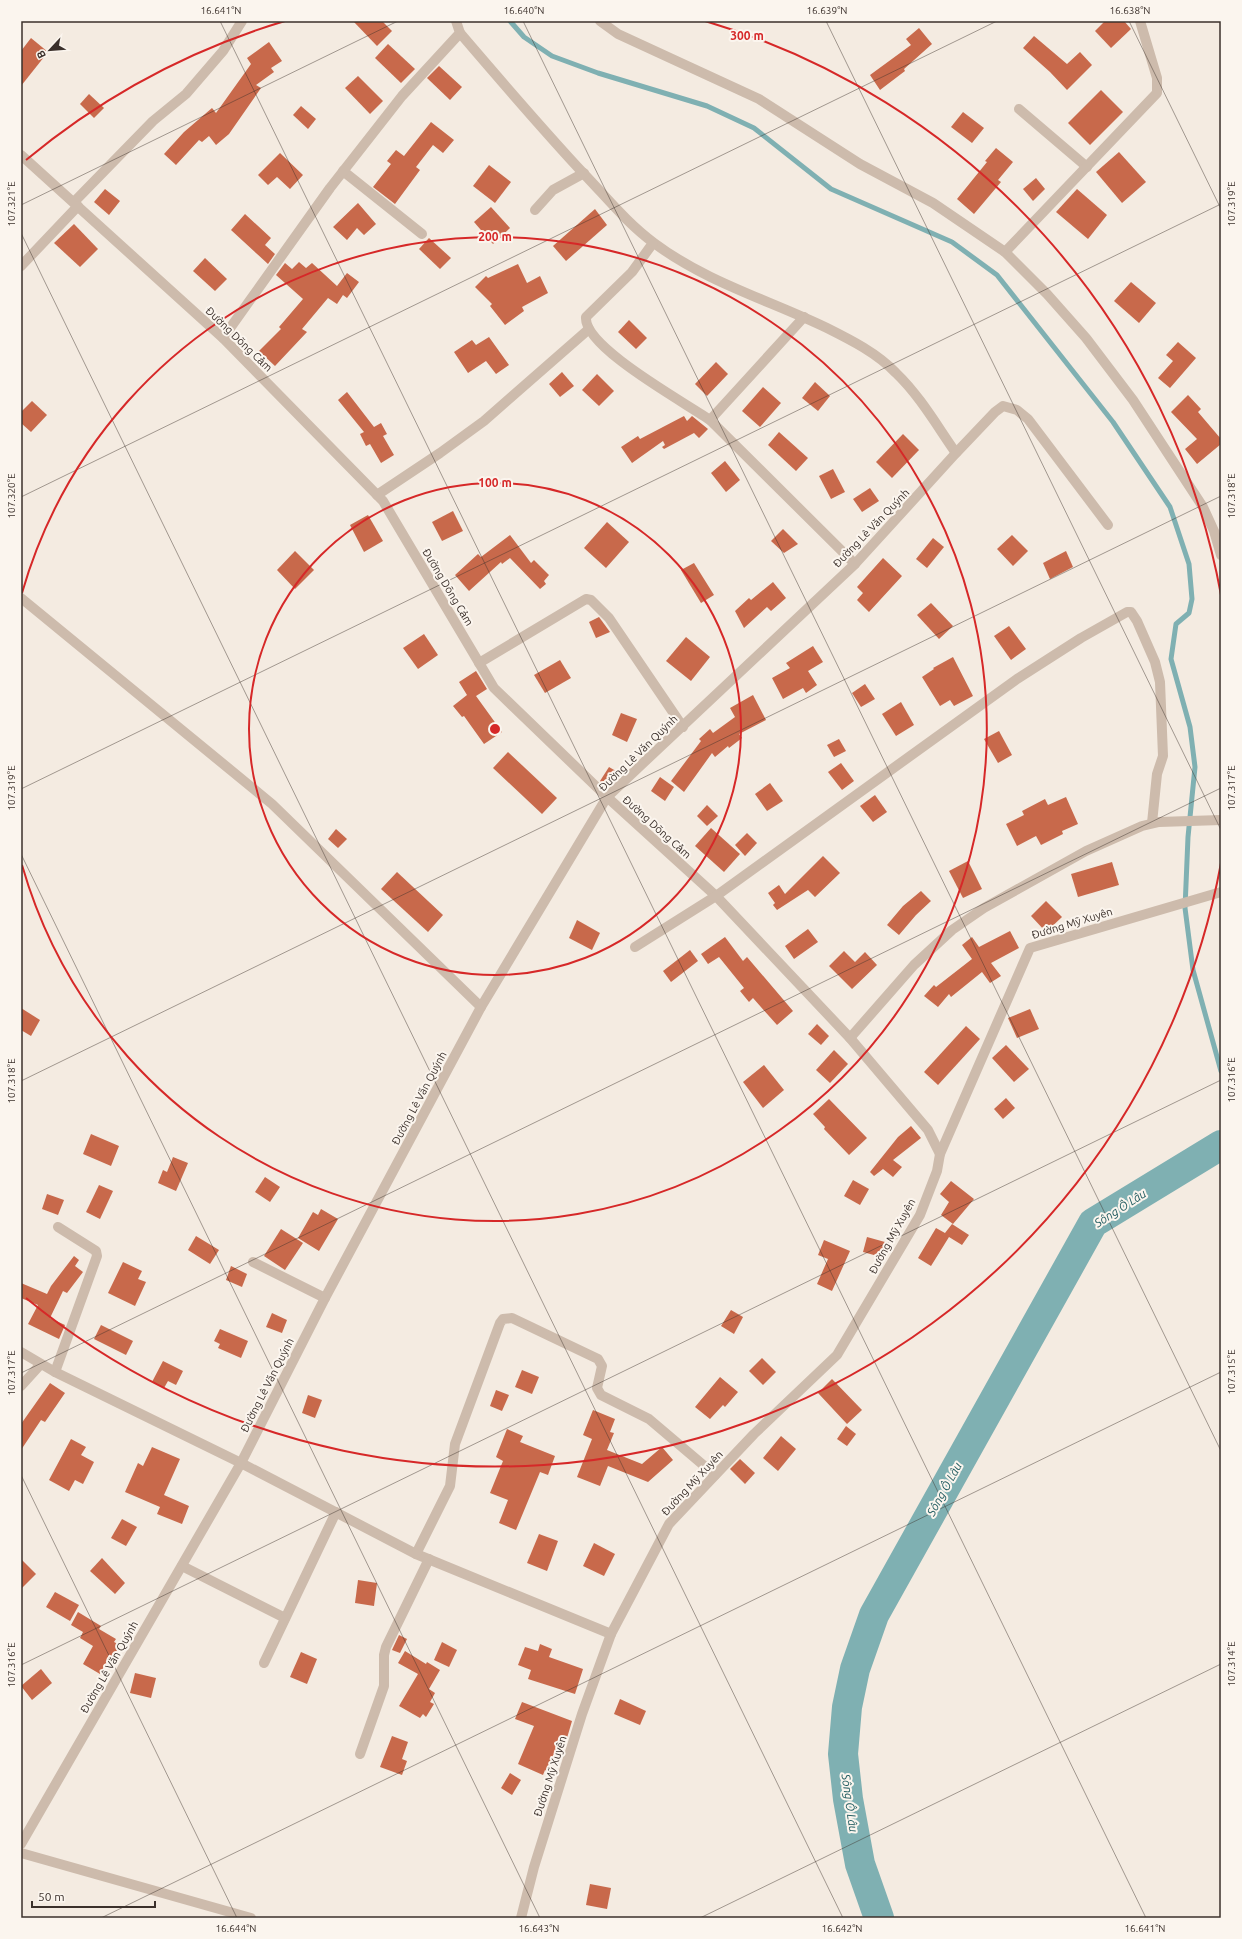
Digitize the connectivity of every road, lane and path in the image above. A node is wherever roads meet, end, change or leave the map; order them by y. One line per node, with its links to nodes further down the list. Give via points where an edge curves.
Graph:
1 (242, 21): 11 (street, via 223,51 186,94 152,121)
2 (456, 21): 5 (street)
3 (600, 21): 15 (street, via 618,34 759,99 860,164 933,203)
4 (1140, 21): 8 (street, via 1157,78 1157,93)
5 (460, 33): 9 (street, via 402,96); 10 (street, via 543,130)
6 (1018, 109): 8 (street)
7 (21, 155): 11 (street, Đường Dõng Cảm)
8 (1087, 167): 15 (street)
9 (343, 171): 13 (street); 19 (street)
10 (584, 173): 12 (street, via 553,190); 14 (street, via 628,221)
11 (76, 204): 16 (street); 19 (street, Đường Dõng Cảm)
12 (535, 210)
13 (422, 234)
14 (653, 243): 17 (street, via 717,280); 18 (street, via 632,272 586,317)
15 (1005, 252): 24 (street, via 1086,338 1133,400 1203,507 1214,530)
16 (21, 266)
17 (804, 317): 20 (street); 21 (street, via 849,339 896,372 912,390)
18 (589, 329): 20 (street, via 625,366); 22 (street, via 484,421)
19 (222, 338): 22 (street, Đường Dõng Cảm)
20 (710, 420): 25 (street)
21 (956, 453): 23 (street, Đường Lê Văn Quýnh, via 1003,406 1017,410 1028,419); 25 (street, Đường Lê Văn Quýnh)
22 (377, 495): 27 (street, Đường Dõng Cảm, via 383,501)
23 (1108, 525)
24 (1221, 555)
25 (855, 564): 28 (street, Đường Lê Văn Quýnh)
26 (21, 598): 35 (street, via 272,804)
27 (479, 663): 28 (street, via 586,599 591,600 609,618); 29 (street, Đường Dõng Cảm, via 494,688)
28 (683, 727): 29 (street, Đường Lê Văn Quýnh)
29 (607, 798): 33 (street, Đường Dõng Cảm); 35 (street, Đường Lê Văn Quýnh)
30 (1221, 820): 31 (street)
31 (1156, 822): 33 (street, via 1157,774 1164,756 1160,682 1155,662 1137,621 1131,612 1127,612 1010,684); 36 (street, via 1124,833 1032,880 952,930 914,964)
32 (1221, 892): 37 (street, Đường Mỹ Xuyên, via 1030,948)
33 (716, 896): 34 (street); 36 (street, Đường Dõng Cảm)
34 (635, 948)
35 (481, 1007): 40 (street, Đường Lê Văn Quýnh)
36 (850, 1038): 37 (street, via 928,1130)
37 (940, 1154): 46 (street, Đường Mỹ Xuyên, via 937,1171 920,1215 837,1355)
38 (58, 1227): 43 (street, via 96,1250 98,1256)
39 (253, 1262): 40 (street)
40 (325, 1298): 45 (street, Đường Lê Văn Quýnh)
41 (21, 1352): 42 (street)
42 (40, 1365): 43 (street); 44 (street)
43 (55, 1372): 45 (street)
44 (21, 1386)
45 (241, 1463): 47 (street); 50 (street, Đường Lê Văn Quýnh)
46 (715, 1475): 48 (street, via 649,1419 598,1392 602,1366 598,1359 512,1318 507,1318 500,1323 455,1444 447,1492); 52 (street, Đường Mỹ Xuyên, via 669,1524)
47 (336, 1512): 48 (street); 51 (street)
48 (416, 1554): 49 (street)
49 (429, 1559): 52 (street); 54 (street, via 386,1647 384,1686)
50 (182, 1566): 51 (street); 55 (street, Đường Lê Văn Quýnh)
51 (285, 1618): 53 (street)
52 (611, 1634): 58 (street, Đường Mỹ Xuyên, via 582,1714 536,1860)
53 (264, 1663)
54 (360, 1754)
55 (21, 1844)
56 (21, 1853): 57 (street)
57 (251, 1918)
58 (521, 1918)

